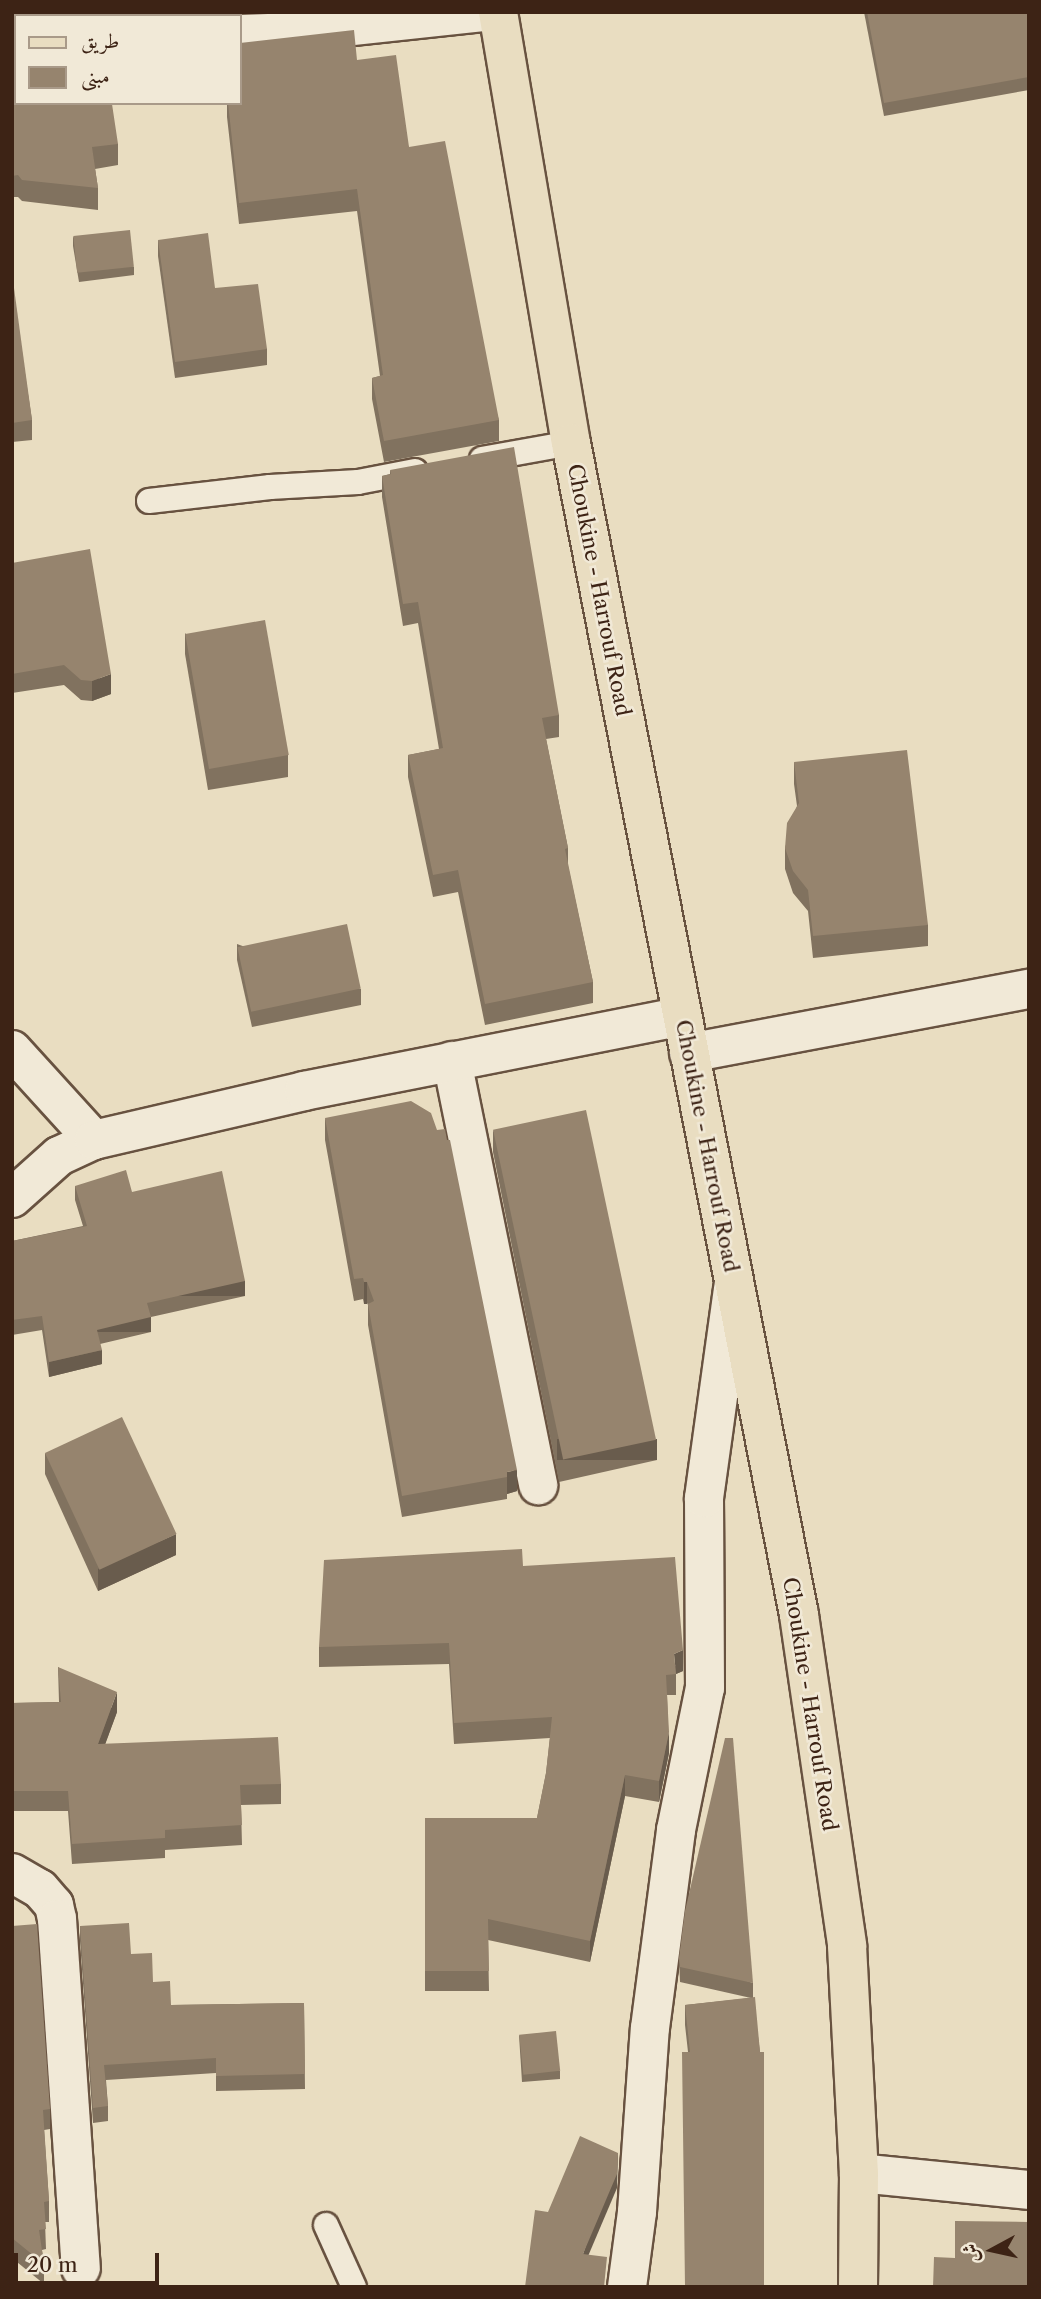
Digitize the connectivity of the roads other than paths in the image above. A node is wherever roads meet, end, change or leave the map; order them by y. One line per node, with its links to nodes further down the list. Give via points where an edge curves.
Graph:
1 (483, 12): 3 (street)
2 (498, 12): 4 (main road, Choukine - Harrouf Road)
3 (242, 34)
4 (570, 443): 5 (lane); 9 (main road, Choukine - Harrouf Road)
5 (464, 463)
6 (438, 467): 7 (lane, via 358,482)
7 (149, 501)
8 (1029, 989): 11 (street)
9 (682, 1016): 11 (main road, Choukine - Harrouf Road); 12 (street)
10 (12, 1049): 13 (street)
11 (689, 1053): 15 (main road, Choukine - Harrouf Road)
12 (452, 1061): 13 (street); 16 (street)
13 (94, 1140): 14 (street, via 59,1156)
14 (12, 1198)
15 (733, 1286): 18 (main road, Choukine - Harrouf Road, via 799,1615 847,1946); 23 (street, via 704,1498 705,1688 676,1830 654,2002)
16 (538, 1485)
17 (12, 1873): 21 (street, via 40,1889 54,1905 57,1919)
18 (859, 2173): 19 (street); 24 (main road, Choukine - Harrouf Road)
19 (1029, 2190)
20 (326, 2225): 22 (lane)
21 (81, 2268)
22 (354, 2287)
23 (627, 2287)
24 (858, 2287)

